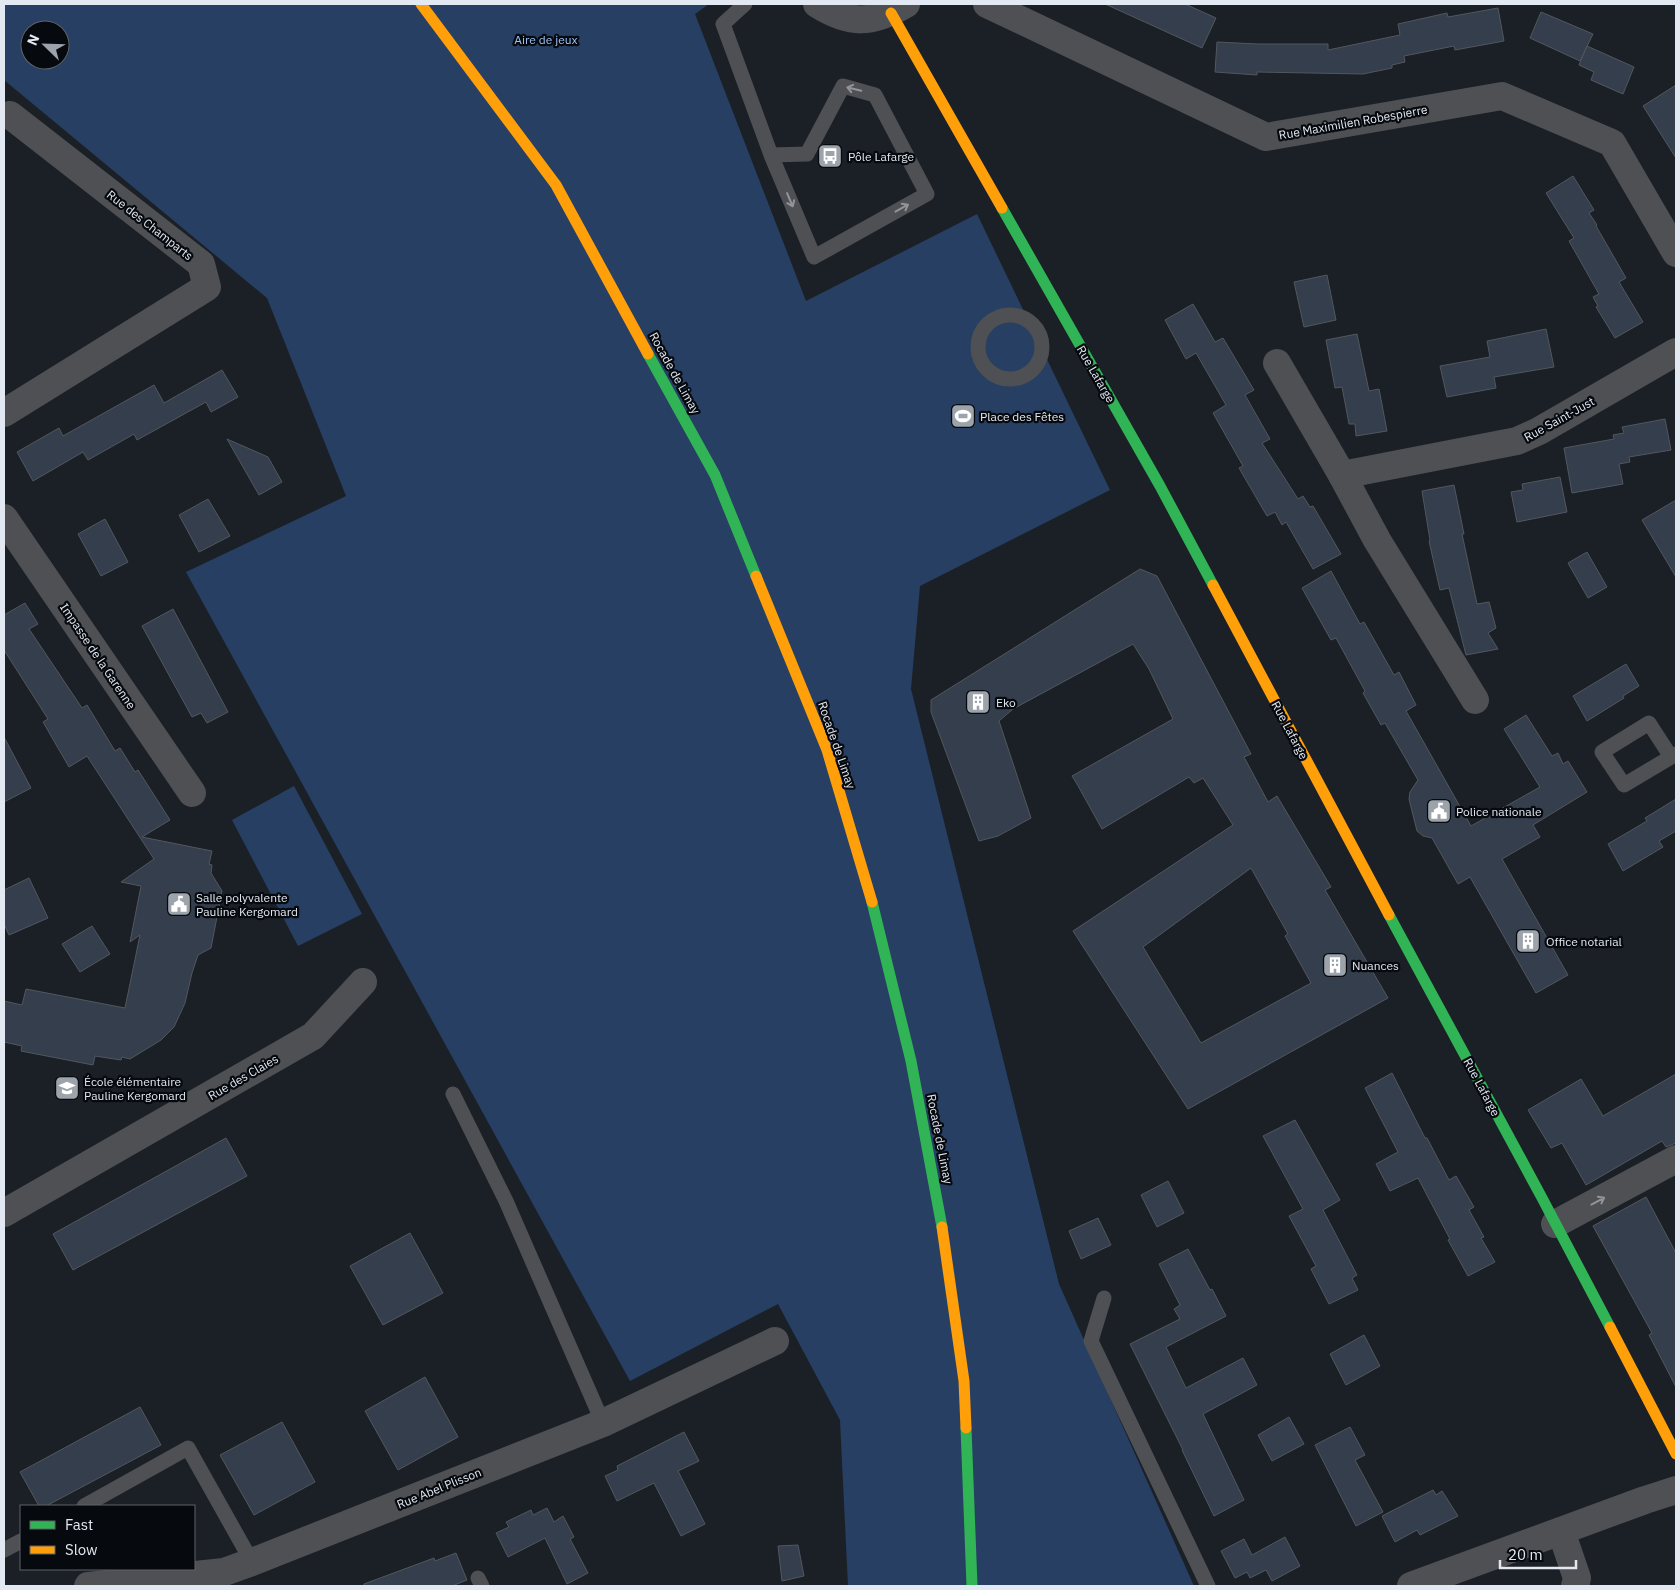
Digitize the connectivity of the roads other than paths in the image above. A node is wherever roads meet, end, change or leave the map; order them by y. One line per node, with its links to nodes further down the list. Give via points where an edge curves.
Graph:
1 (421, 4): 34 (main road, Rocade de Limay, via 556,185 715,475 826,750 872,901 900,1014 941,1220 964,1381)
2 (745, 4): 7 (lane, via 724,24)
3 (816, 4): 5 (street, Rue Lafarge, via 833,14 852,19 872,19)
4 (987, 4): 8 (street, Rue Maximilien Robespierre, via 1266,137 1502,96 1612,143)
5 (898, 8): 9 (main road, Rue Lafarge)
6 (10, 115): 12 (street, Rue des Champarts, via 201,264 207,287)
7 (771, 155): 7 (lane, one-way to 7, via 814,257 928,194 875,94 842,86 807,154)
8 (1676, 253)
9 (1048, 319): 9 (lane, via 1028,320 1008,315 989,322 979,339 978,349 986,368 1005,378 1026,374 1040,358 1040,336); 22 (main road, Rue Lafarge, via 1160,486)
10 (1676, 352): 13 (street, Rue Saint-Just, via 1517,441)
11 (1277, 363): 13 (street)
12 (4, 413)
13 (1342, 475): 15 (street, via 1377,540)
14 (4, 518): 17 (street, Impasse de la Garenne)
15 (1475, 700)
16 (1674, 756): 16 (lane, via 1624,785 1602,752 1649,723)
17 (192, 793)
18 (363, 982): 21 (street, Rue des Claies, via 313,1036)
19 (453, 1094): 25 (lane, via 506,1201)
20 (1676, 1159): 22 (street, one-way to 20)
21 (5, 1210)
22 (1555, 1224): 26 (main road, Rue Lafarge)
23 (1104, 1298): 35 (lane, via 1091,1342)
24 (775, 1340): 25 (street, Rue Abel Plisson)
25 (603, 1424): 32 (street, Rue Abel Plisson)
26 (1676, 1454)
27 (1676, 1490): 29 (street)
28 (86, 1505): 32 (lane, via 188,1448)
29 (1561, 1531): 36 (street); 37 (street, via 1577,1578)
30 (20, 1542): 31 (lane)
31 (4, 1550)
32 (252, 1562): 33 (street, Rue Abel Plisson, via 224,1572)
33 (88, 1586)
34 (972, 1586)
35 (1208, 1586)
36 (1411, 1586)
37 (1575, 1586)

